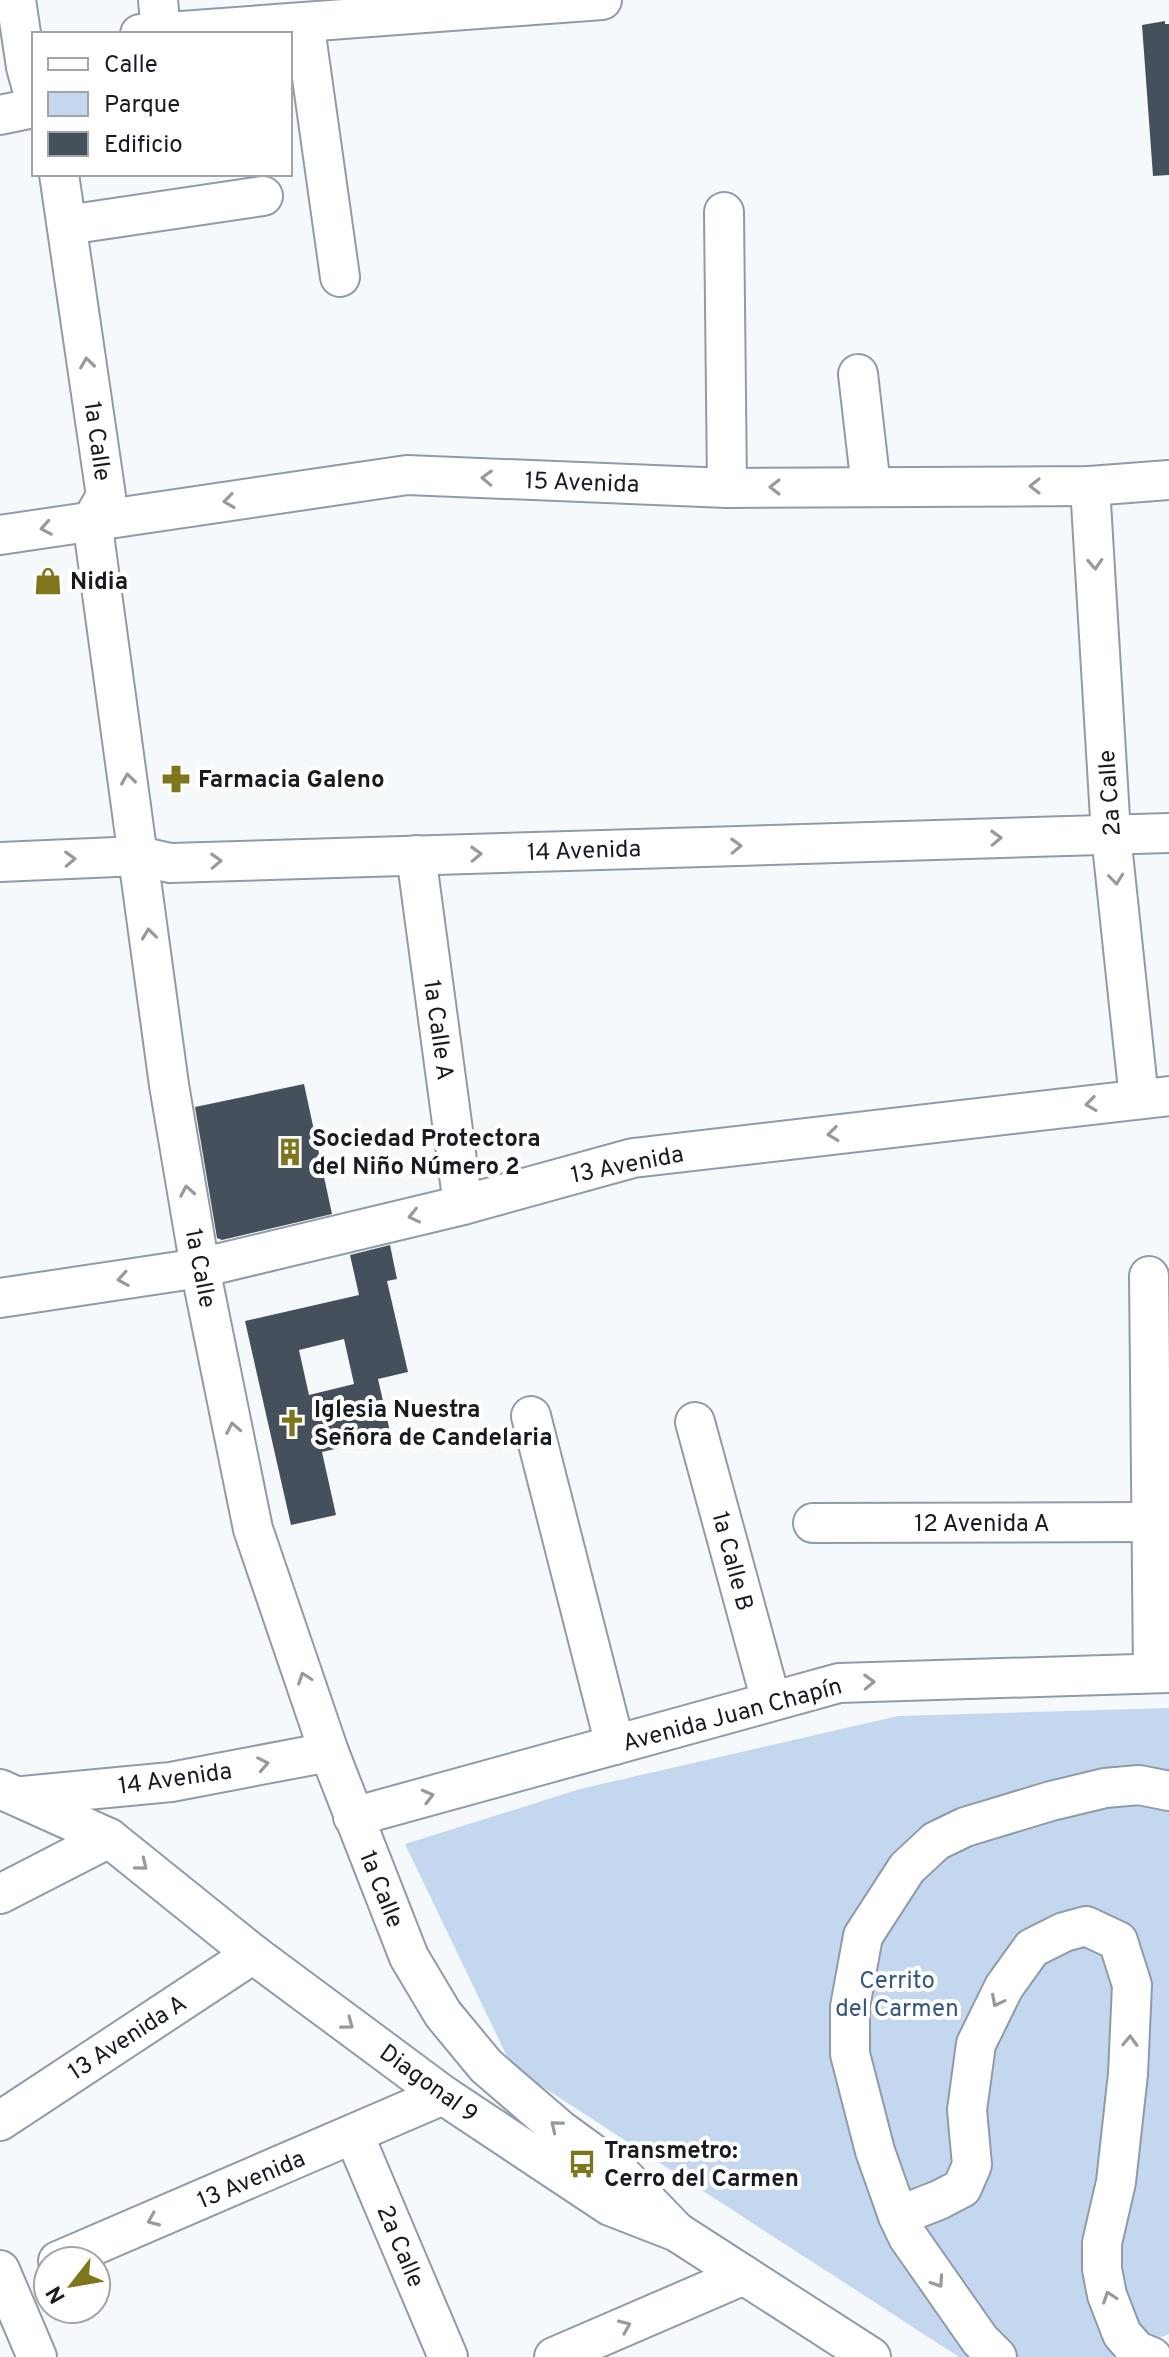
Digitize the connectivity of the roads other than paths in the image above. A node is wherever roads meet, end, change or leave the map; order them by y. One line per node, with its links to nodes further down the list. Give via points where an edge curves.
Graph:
1 (16, 0): 6 (street)
2 (592, 0): 3 (street)
3 (353, 9): 4 (street)
4 (153, 22)
5 (292, 43): 13 (street, via 307,42)
6 (22, 60)
7 (32, 108): 8 (street)
8 (0, 115)
9 (59, 176): 12 (street, 1a Calle)
10 (263, 196): 12 (street)
11 (724, 212): 18 (street)
12 (67, 225): 19 (street, 1a Calle, one-way to 12, via 106,496)
13 (340, 277)
14 (858, 374): 17 (street)
15 (1169, 480): 16 (street, 15 Avenida)
16 (1090, 486): 17 (street, 15 Avenida, one-way to 17); 22 (street, 2a Calle, one-way to 22)
17 (871, 487): 18 (street, 15 Avenida, one-way to 18)
18 (727, 488): 19 (street, 15 Avenida, one-way to 19, via 407,475)
19 (92, 520): 20 (street, 15 Avenida, one-way to 20); 24 (street, 1a Calle, one-way to 19)
20 (0, 535)
21 (1169, 833): 22 (street, 14 Avenida)
22 (1111, 835): 23 (street, 14 Avenida, one-way to 22); 26 (street, 2a Calle, one-way to 26)
23 (416, 855): 24 (street, 14 Avenida, one-way to 23, via 170,863); 27 (street, 1a Calle A)
24 (139, 856): 25 (street, 14 Avenida, one-way to 24); 28 (street, 1a Calle, one-way to 24)
25 (0, 862)
26 (1154, 1098): 27 (street, 13 Avenida, one-way to 27, via 633,1158)
27 (463, 1205): 28 (street, 13 Avenida, one-way to 28)
28 (200, 1268): 30 (street, 13 Avenida, one-way to 30); 38 (street, 1a Calle, one-way to 28, via 253,1529)
29 (1149, 1276): 33 (street)
30 (0, 1298)
31 (531, 1416): 37 (street)
32 (695, 1422): 36 (street, 1a Calle B)
33 (1152, 1522): 34 (street, 12 Avenida A); 35 (street)
34 (813, 1523)
35 (1161, 1673): 36 (street, Avenida Juan Chapín, one-way to 35, via 839,1683)
36 (771, 1701): 37 (street, Avenida Juan Chapín)
37 (615, 1745): 41 (street, Avenida Juan Chapín, one-way to 37)
38 (329, 1752): 40 (street, 14 Avenida, one-way to 38, via 171,1782); 41 (street, 1a Calle)
39 (1169, 1791): 48 (street, via 1139,1785 1105,1788 965,1827 936,1841 907,1868 881,1905 863,1936 850,2007 850,2054)
40 (10, 1793): 42 (street, Diagonal 9)
41 (353, 1817): 49 (street, 1a Calle, one-way to 41, via 622,2175 486,2066 443,2014 409,1957)
42 (109, 1838): 43 (street); 44 (street, Diagonal 9, one-way to 44)
43 (0, 1894)
44 (253, 1954): 45 (street, Diagonal 9, one-way to 45); 46 (street, 13 Avenida A)
45 (443, 2095): 47 (street, 13 Avenida); 49 (street, Diagonal 9, via 610,2206)
46 (0, 2121)
47 (354, 2135): 50 (street, 13 Avenida, one-way to 50); 56 (street, 2a Calle)
48 (898, 2216): 58 (street, one-way to 58, via 939,2284); 59 (street, one-way to 48, via 1137,2351 1122,2334 1102,2269 1128,2074 1132,1985 1118,1941 1086,1926 1032,1948 1004,1987 976,2044 967,2110 972,2165 962,2188)
49 (677, 2232): 52 (street, Diagonal 9)
50 (96, 2245)
51 (32, 2270): 53 (street)
52 (744, 2275): 54 (street, Diagonal 9); 57 (street, one-way to 52)
53 (2, 2280): 55 (street)
54 (863, 2354)
55 (37, 2357)
56 (448, 2357)
57 (554, 2357)
58 (997, 2357)
59 (1152, 2357)

